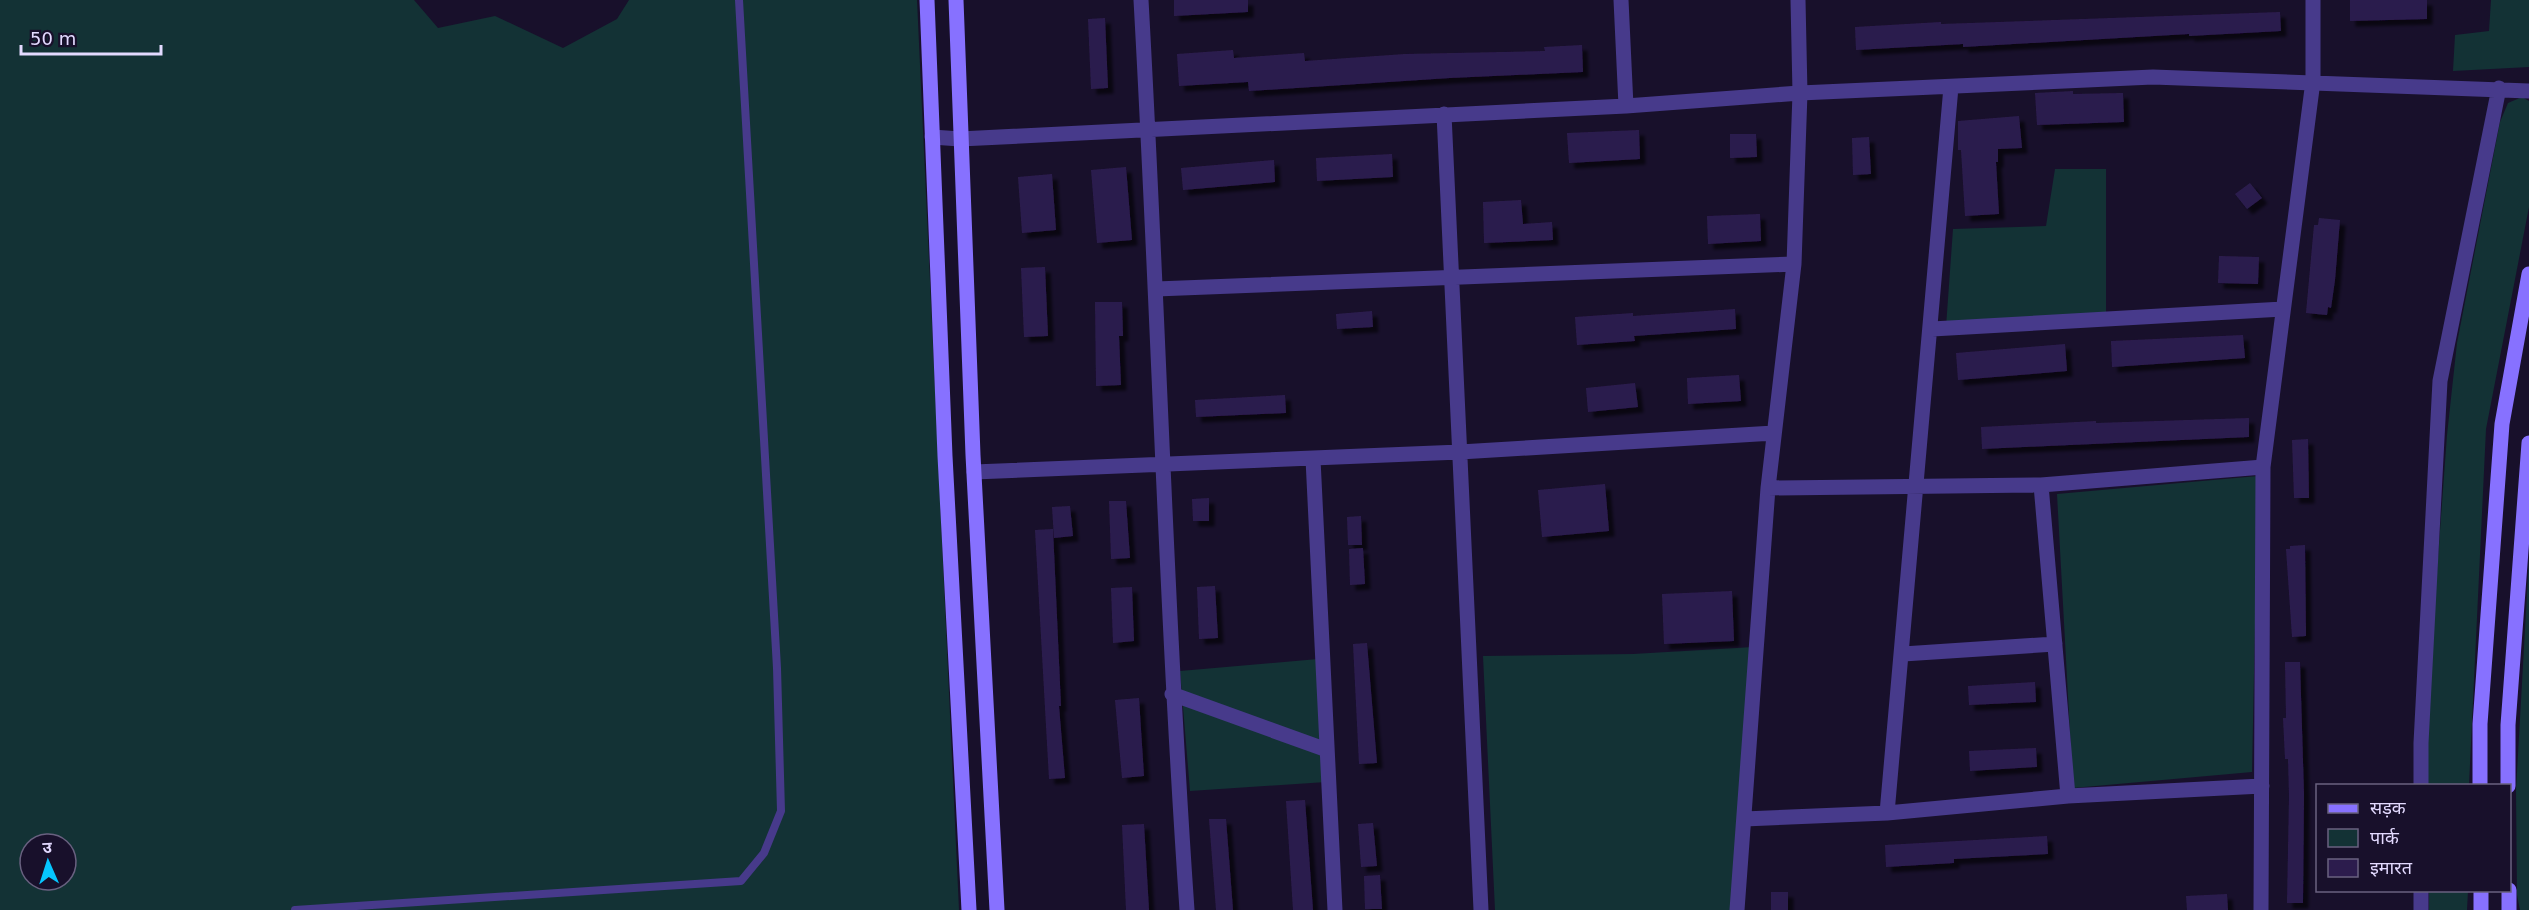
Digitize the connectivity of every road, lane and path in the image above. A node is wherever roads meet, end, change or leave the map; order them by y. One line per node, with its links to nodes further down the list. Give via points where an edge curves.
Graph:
1 (739, 0): 48 (lane, via 777,668 781,811 764,853 741,881)
2 (927, 0): 16 (street)
3 (956, 0): 17 (street)
4 (1141, 0): 15 (street)
5 (1621, 0): 13 (street)
6 (1798, 0): 12 (street)
7 (2313, 0): 8 (street)
8 (2313, 81): 9 (street, via 2153,77); 10 (street); 22 (street)
9 (1951, 87): 12 (street); 23 (street)
10 (2499, 88): 11 (street); 38 (street, via 2440,381)
11 (2529, 91)
12 (1800, 93): 13 (street); 18 (street)
13 (1626, 106): 14 (street)
14 (1444, 114): 15 (street); 20 (street)
15 (1148, 129): 17 (street); 21 (street)
16 (932, 138): 17 (street); 49 (street)
17 (960, 139): 30 (street)
18 (1794, 264): 20 (street); 24 (street)
19 (2529, 274): 39 (street, via 2502,424 2480,724)
20 (1451, 276): 21 (street); 26 (street)
21 (1156, 289): 28 (street)
22 (2283, 309): 23 (street); 29 (street)
23 (1932, 330): 32 (street)
24 (1774, 433): 26 (street); 33 (street)
25 (2529, 443): 40 (street, via 2508,725)
26 (1460, 452): 27 (street); 53 (street)
27 (1313, 459): 28 (street); 37 (street)
28 (1162, 465): 30 (street); 36 (street)
29 (2263, 467): 31 (street); 41 (street)
30 (974, 472): 50 (street)
31 (2041, 485): 32 (street); 34 (street)
32 (1915, 486): 33 (street); 35 (street)
33 (1768, 488): 44 (street)
34 (2055, 644): 35 (street); 42 (street)
35 (1903, 654): 43 (street)
36 (1172, 694): 37 (street); 51 (street)
37 (1327, 750): 52 (street)
38 (2421, 784)
39 (2480, 784)
40 (2508, 784)
41 (2262, 786): 42 (street); 55 (street)
42 (2068, 796): 43 (street)
43 (1887, 813): 44 (street)
44 (1744, 819): 54 (street)
45 (2421, 892): 56 (street)
46 (2481, 892): 57 (street)
47 (2509, 892): 58 (street)
48 (295, 910)
49 (969, 910)
50 (997, 910)
51 (1186, 910)
52 (1335, 910)
53 (1481, 910)
54 (1737, 910)
55 (2261, 910)
56 (2421, 910)
57 (2481, 910)
58 (2509, 910)

